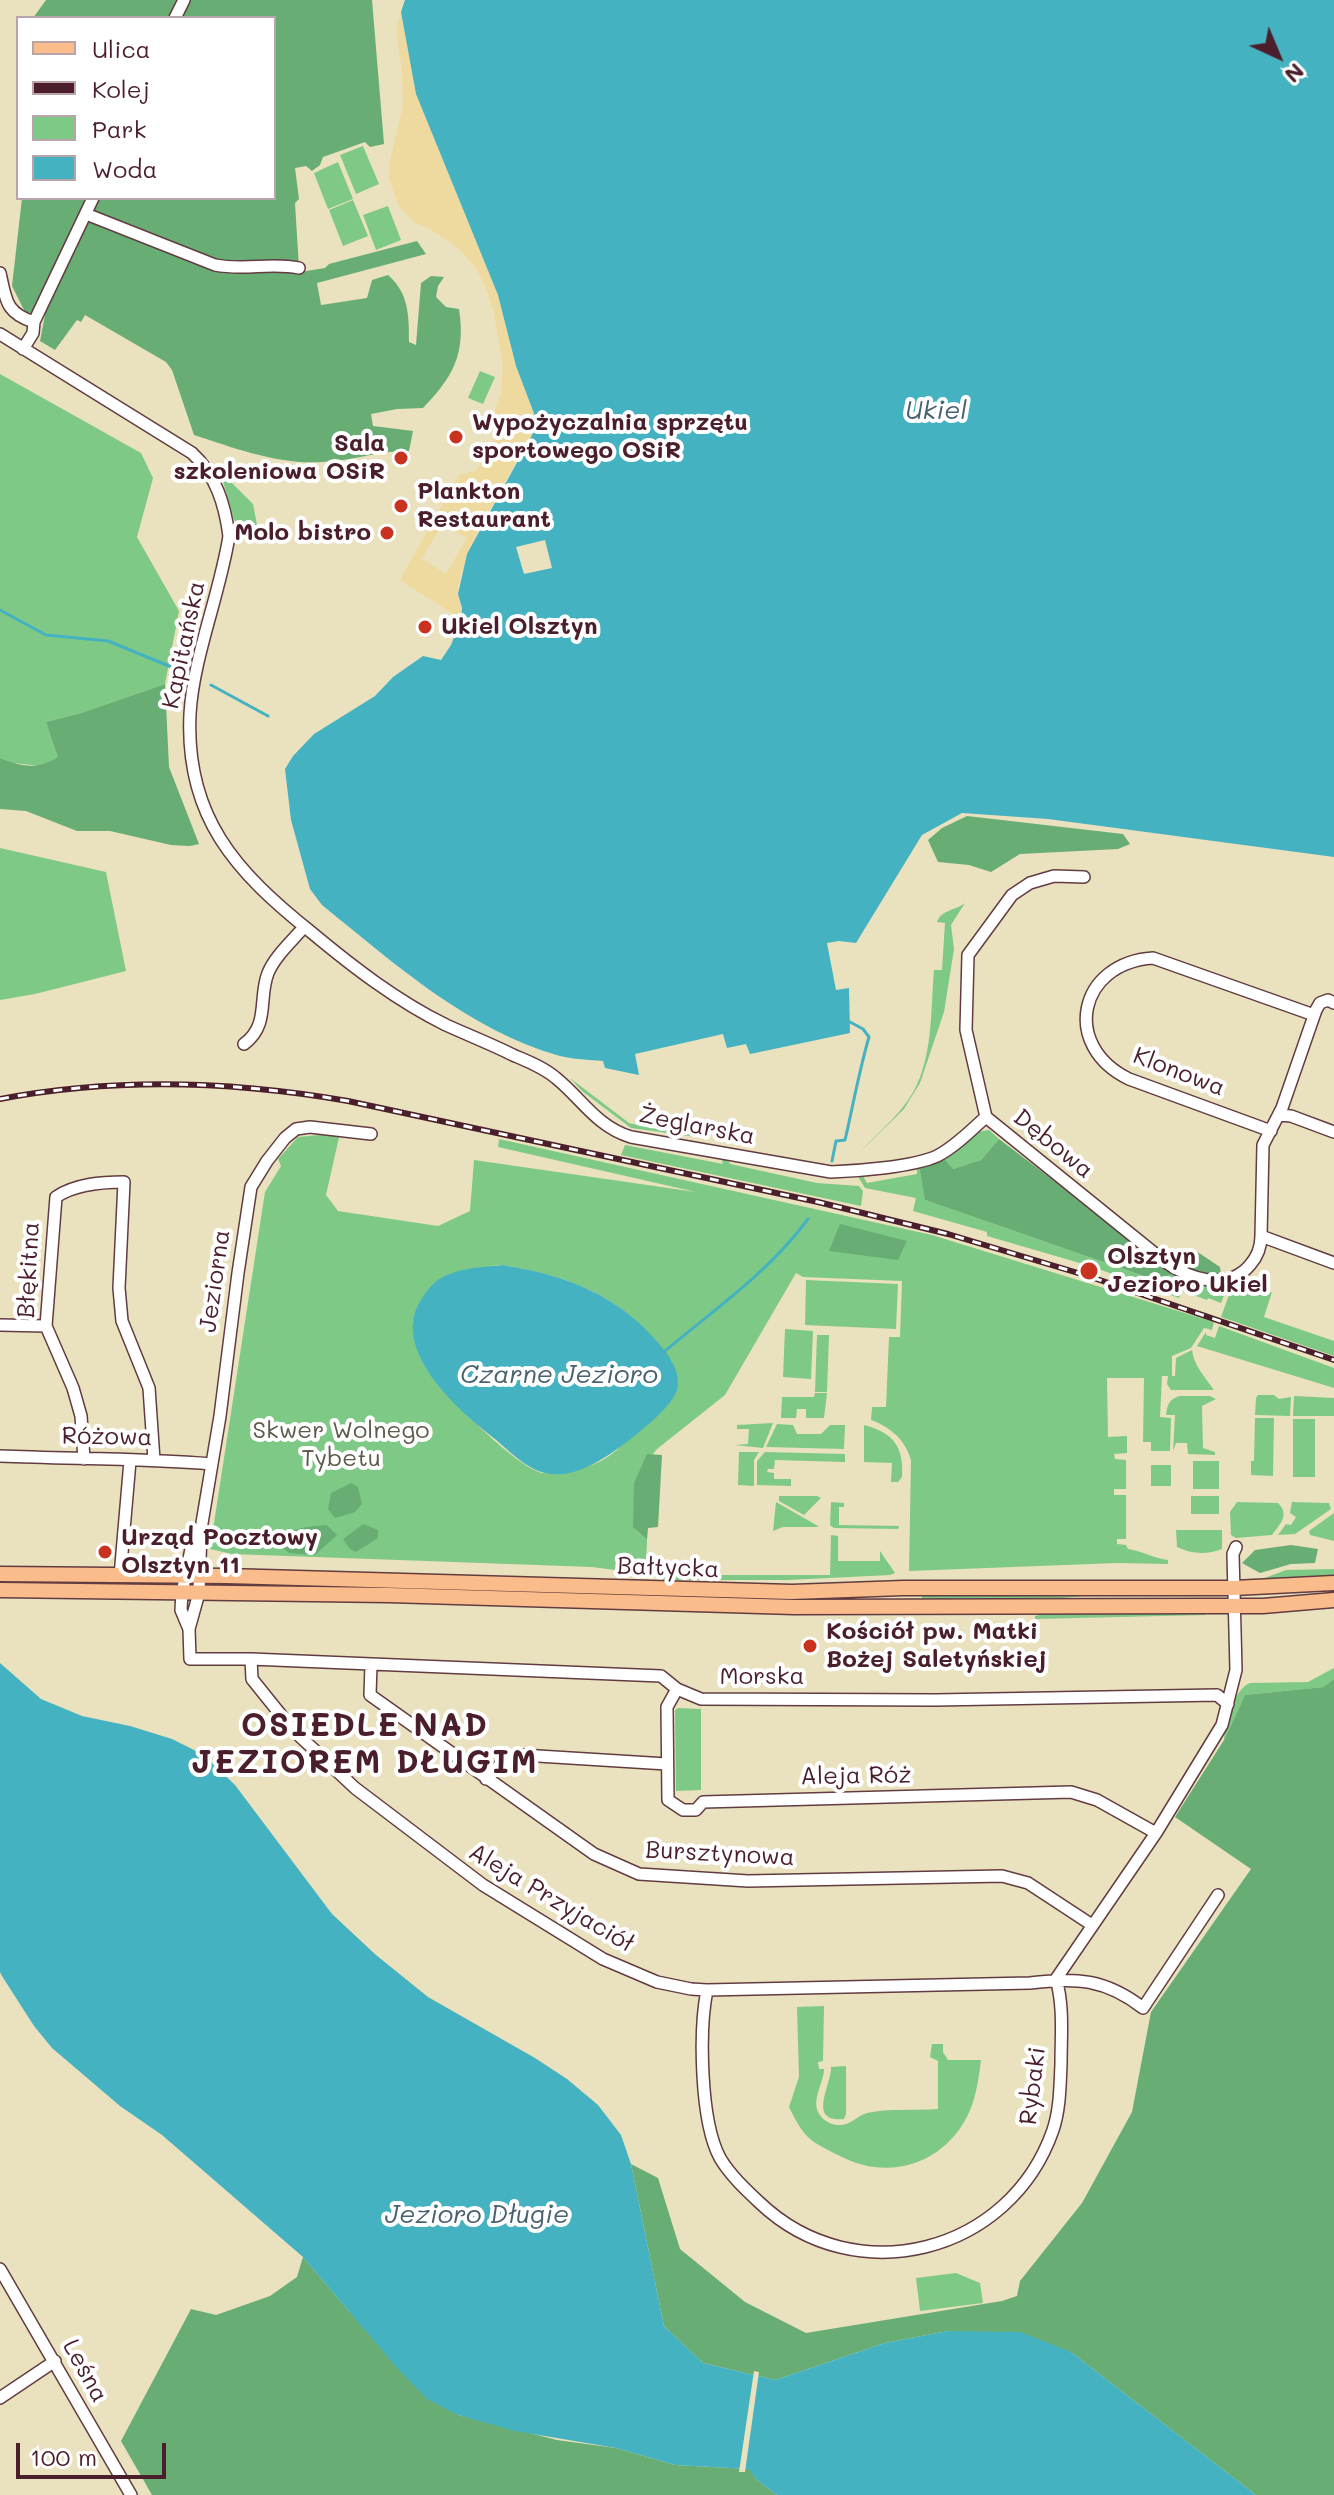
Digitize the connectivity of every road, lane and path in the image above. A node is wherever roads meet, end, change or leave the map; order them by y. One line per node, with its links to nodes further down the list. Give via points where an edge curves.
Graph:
1 (92, 200): 2 (street)
2 (86, 214): 3 (street, via 215,265); 5 (street)
3 (299, 268)
4 (0, 273): 5 (street, via 8,305 19,317)
5 (34, 322): 7 (street)
6 (0, 334): 7 (street, Kapitańska)
7 (23, 349): 9 (street, Kapitańska, via 192,453 217,488 229,536 191,701 195,776 210,821 232,859)
8 (1084, 877): 14 (street, Dębowa, via 1054,876 1012,895 968,955 966,1030)
9 (304, 927): 12 (street, via 269,969 262,1018); 14 (street, Żeglarska, via 420,1010 551,1074 599,1120 626,1135 831,1172 932,1158)
10 (1334, 1003): 11 (street, via 1320,1003)
11 (1314, 1015): 13 (street); 15 (street, Klonowa, via 1153,958 1117,968 1090,998 1089,1038 1113,1070)
12 (244, 1044)
13 (1279, 1115): 15 (street); 16 (street)
14 (986, 1117): 18 (street, Dębowa, via 1186,1275 1235,1278 1256,1258)
15 (1271, 1131): 18 (street, via 1263,1145)
16 (1334, 1132)
17 (371, 1134): 26 (street, Jeziorna, via 296,1129 255,1179)
18 (1261, 1236): 19 (street)
19 (1334, 1263)
20 (0, 1325): 21 (street)
21 (46, 1326): 23 (street, Błękitna, via 73,1388); 24 (street, Błękitna, via 56,1197 66,1190 124,1182 122,1321 149,1388)
22 (0, 1456): 23 (street, Różowa)
23 (84, 1459): 25 (street, Różowa)
24 (154, 1460): 25 (street, Różowa); 26 (street, Różowa)
25 (130, 1461): 30 (street)
26 (212, 1464): 27 (street, Jeziorna)
27 (201, 1529): 31 (street, Jeziorna); 32 (street, Jeziorna)
28 (1236, 1547): 34 (street)
29 (0, 1574): 30 (main road, Bałtycka)
30 (120, 1576): 31 (main road, Bałtycka)
31 (184, 1576): 32 (main road, Bałtycka); 36 (street, Jeziorna)
32 (201, 1576): 34 (main road, Bałtycka, via 792,1592); 37 (street)
33 (1334, 1583): 34 (main road, Bałtycka)
34 (1234, 1588): 39 (street)
35 (0, 1590): 36 (main road, Bałtycka)
36 (182, 1593): 37 (main road, Bałtycka); 40 (street, via 181,1610)
37 (199, 1593): 39 (main road, Bałtycka, via 794,1607); 40 (street)
38 (1334, 1600): 39 (main road, Bałtycka)
39 (1234, 1606): 44 (street, via 1236,1670)
40 (189, 1629): 41 (street, via 190,1659)
41 (251, 1659): 42 (street, Morska); 51 (street, Aleja Przyjaciół, via 252,1679 293,1730 355,1788 483,1885 603,1959 657,1982)
42 (371, 1665): 43 (street, Morska, via 661,1676); 46 (street, Bursztynowa, via 370,1695)
43 (677, 1689): 44 (street, Morska, via 701,1699 1217,1695); 45 (street, Aleja Róż, via 667,1707)
44 (1228, 1704): 47 (street, via 1222,1725)
45 (667, 1764): 46 (street, via 522,1755 502,1763); 47 (street, Aleja Róż, via 668,1800 683,1810 696,1810 703,1802 1071,1792 1097,1800)
46 (486, 1779): 49 (street, Bursztynowa, via 594,1854 639,1874 748,1881 1002,1876 1028,1883)
47 (1156, 1833): 49 (street)
48 (1218, 1895): 50 (street, Aleja Przyjaciół, via 1143,2008 1112,1989)
49 (1092, 1925): 50 (street)
50 (1056, 1979): 51 (street, Aleja Przyjaciół); 51 (street, Rybaki, via 1061,2042 1057,2112 1034,2168 984,2222 940,2243 898,2252 844,2249 812,2239 774,2216 728,2169 707,2114)
51 (707, 1990)
52 (0, 2269): 53 (street, Leśna)
53 (55, 2361): 54 (street); 55 (street, Leśna)
54 (0, 2398)
55 (131, 2495)

